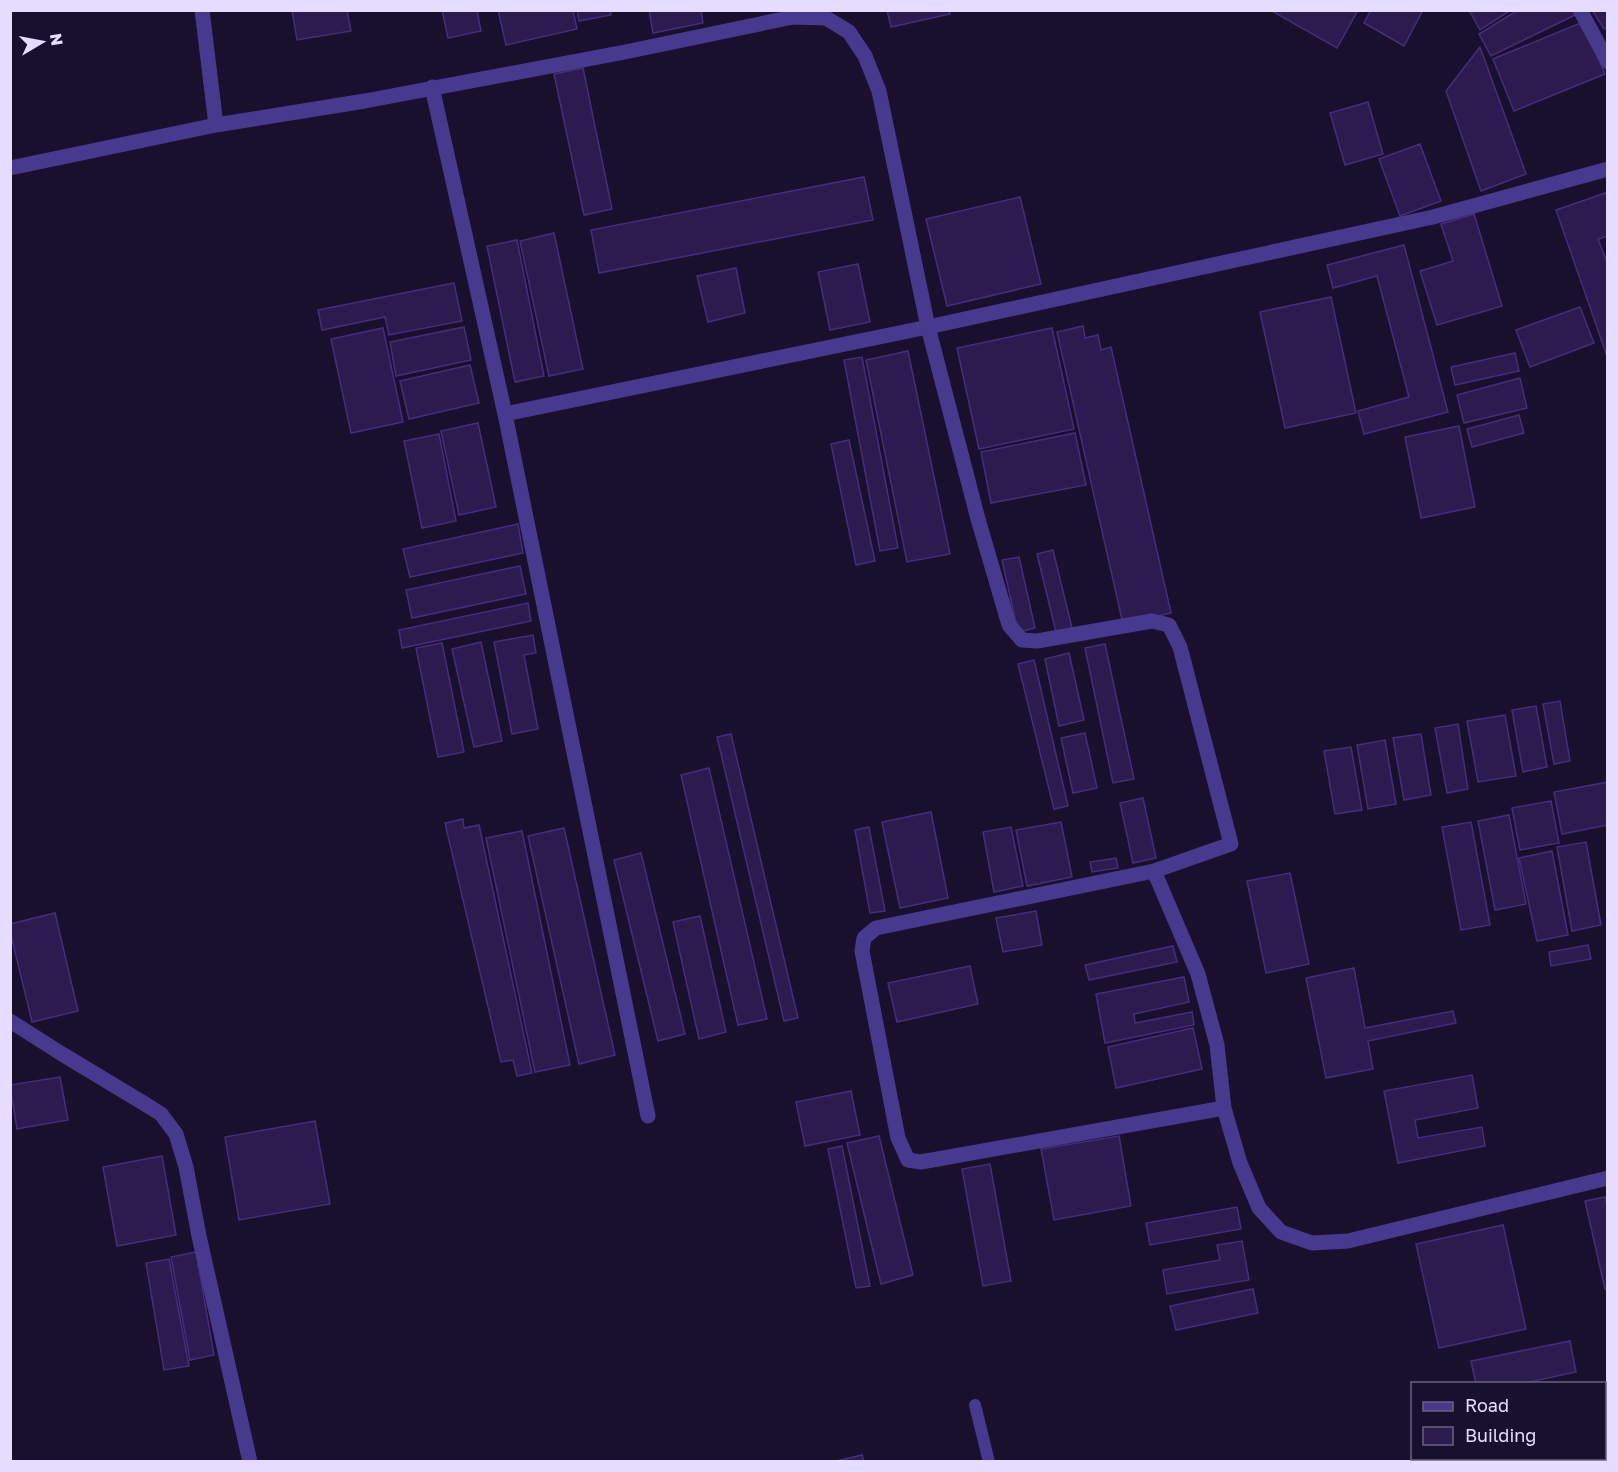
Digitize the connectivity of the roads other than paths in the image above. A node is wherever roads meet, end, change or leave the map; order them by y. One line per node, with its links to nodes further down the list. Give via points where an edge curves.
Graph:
1 (202, 10): 5 (street)
2 (1580, 10): 3 (street)
3 (1608, 63)
4 (432, 87): 5 (street); 8 (street, via 793,17 826,18 849,32 865,56 879,91); 9 (street)
5 (216, 125): 6 (street)
6 (10, 168)
7 (1608, 169): 8 (street, via 1432,217)
8 (928, 327): 9 (street); 10 (street, via 1009,625 1022,640 1036,641 1152,621 1168,625 1180,647 1232,844)
9 (505, 414): 13 (street)
10 (1154, 871): 12 (street, via 1198,974 1217,1045); 12 (street, via 876,928 864,938 862,951 898,1138 908,1160 921,1162)
11 (10, 1021): 16 (street, via 161,1114 176,1134)
12 (1224, 1108): 14 (street, via 1240,1163 1259,1208 1281,1232 1312,1243 1348,1241)
13 (648, 1116)
14 (1608, 1178)
15 (975, 1405): 17 (lane)
16 (250, 1461)
17 (989, 1461)

